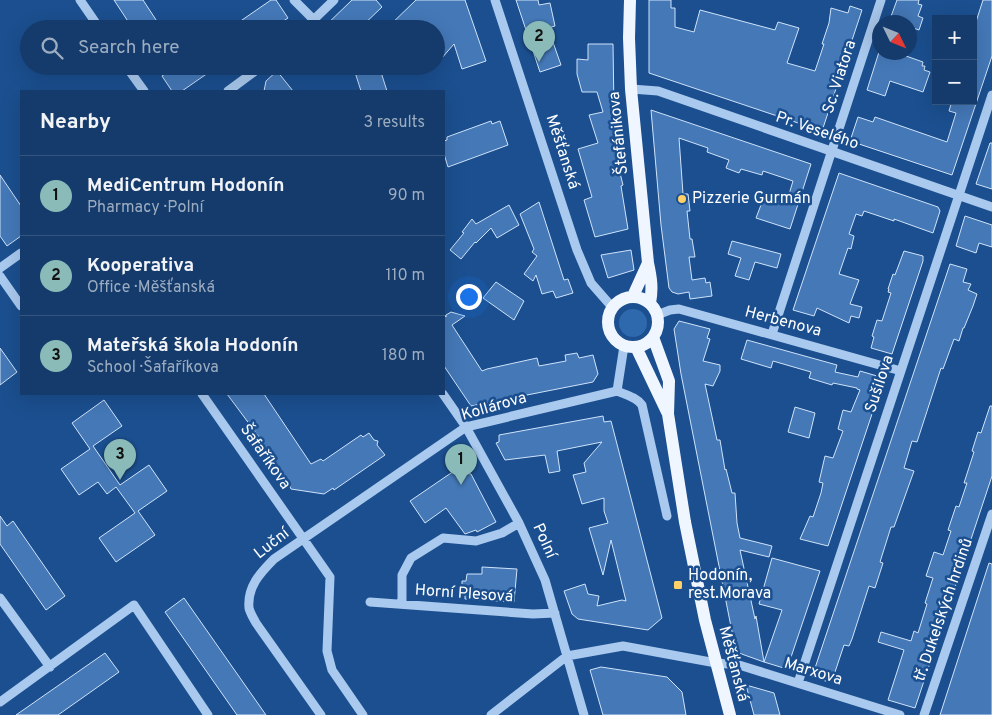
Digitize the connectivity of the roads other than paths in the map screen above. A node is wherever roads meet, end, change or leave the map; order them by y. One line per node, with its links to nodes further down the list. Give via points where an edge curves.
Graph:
1 (80, 0): 7 (street)
2 (294, 0): 8 (street)
3 (334, 0): 8 (street)
4 (494, 0): 25 (street, Měšťanská, via 577,250 592,283)
5 (630, 0): 11 (main road, Štefánikova)
6 (881, 0): 15 (street, Sc. Viatora)
7 (94, 20)
8 (314, 20)
9 (132, 75): 12 (street)
10 (250, 75): 13 (street)
11 (631, 89): 15 (street, Pr. Veselého, via 658,91); 19 (main road, Štefánikova)
12 (143, 90)
13 (230, 90)
14 (992, 95): 16 (street, Sušilova)
15 (830, 152): 16 (street, Pr. Veselého); 27 (street, Sc. Viatora)
16 (958, 196): 17 (street, Pr. Veselého); 30 (street, Sušilova)
17 (992, 207)
18 (20, 254): 20 (street)
19 (648, 263): 22 (main road); 23 (main road, Štefánikova, via 652,289)
20 (0, 268)
21 (0, 276): 24 (street)
22 (633, 296): 23 (main road); 25 (main road, via 618,301)
23 (650, 303): 26 (main road)
24 (20, 305)
25 (612, 307): 29 (main road, via 607,326 613,338)
26 (657, 315): 27 (street, Herbenova, via 679,309); 28 (main road, via 657,330)
27 (772, 334): 30 (street, Herbenova)
28 (653, 337): 29 (main road, via 649,342); 34 (main road, Měšťanská, via 669,381)
29 (630, 346): 31 (street); 34 (main road, Měšťanská)
30 (901, 370): 47 (street, Sušilova)
31 (617, 391): 35 (street, Kollárova); 37 (street, via 633,397 642,405)
32 (203, 395): 39 (street, Šafaříkova)
33 (444, 395): 35 (street, Polní)
34 (668, 414): 45 (main road, Měšťanská, via 685,522)
35 (466, 427): 38 (street, Polní); 39 (street, Kollárova)
36 (992, 514): 56 (street, tř. Dukelských hrdinů)
37 (667, 516)
38 (519, 522): 42 (street, via 502,534 476,541 443,538 411,558 402,575); 43 (street, Polní, via 545,580)
39 (304, 538): 50 (street, Luční, via 258,575 250,592 249,610); 51 (street, Luční, via 330,577 327,651 332,670)
40 (0, 598): 46 (street)
41 (370, 602): 42 (street, Horní Plesová)
42 (402, 604): 43 (street, Horní Plesová)
43 (555, 613): 44 (street, Polní)
44 (567, 656): 45 (street, via 623,646); 52 (street); 53 (street, Polní)
45 (716, 663): 47 (street, Marxova, via 739,665); 54 (main road, Měšťanská)
46 (50, 667): 48 (street); 49 (street, via 134,606)
47 (798, 683): 55 (street, Marxova)
48 (0, 702)
49 (208, 715)
50 (321, 715)
51 (363, 715)
52 (491, 715)
53 (584, 715)
54 (730, 715)
55 (900, 715)
56 (924, 715)

